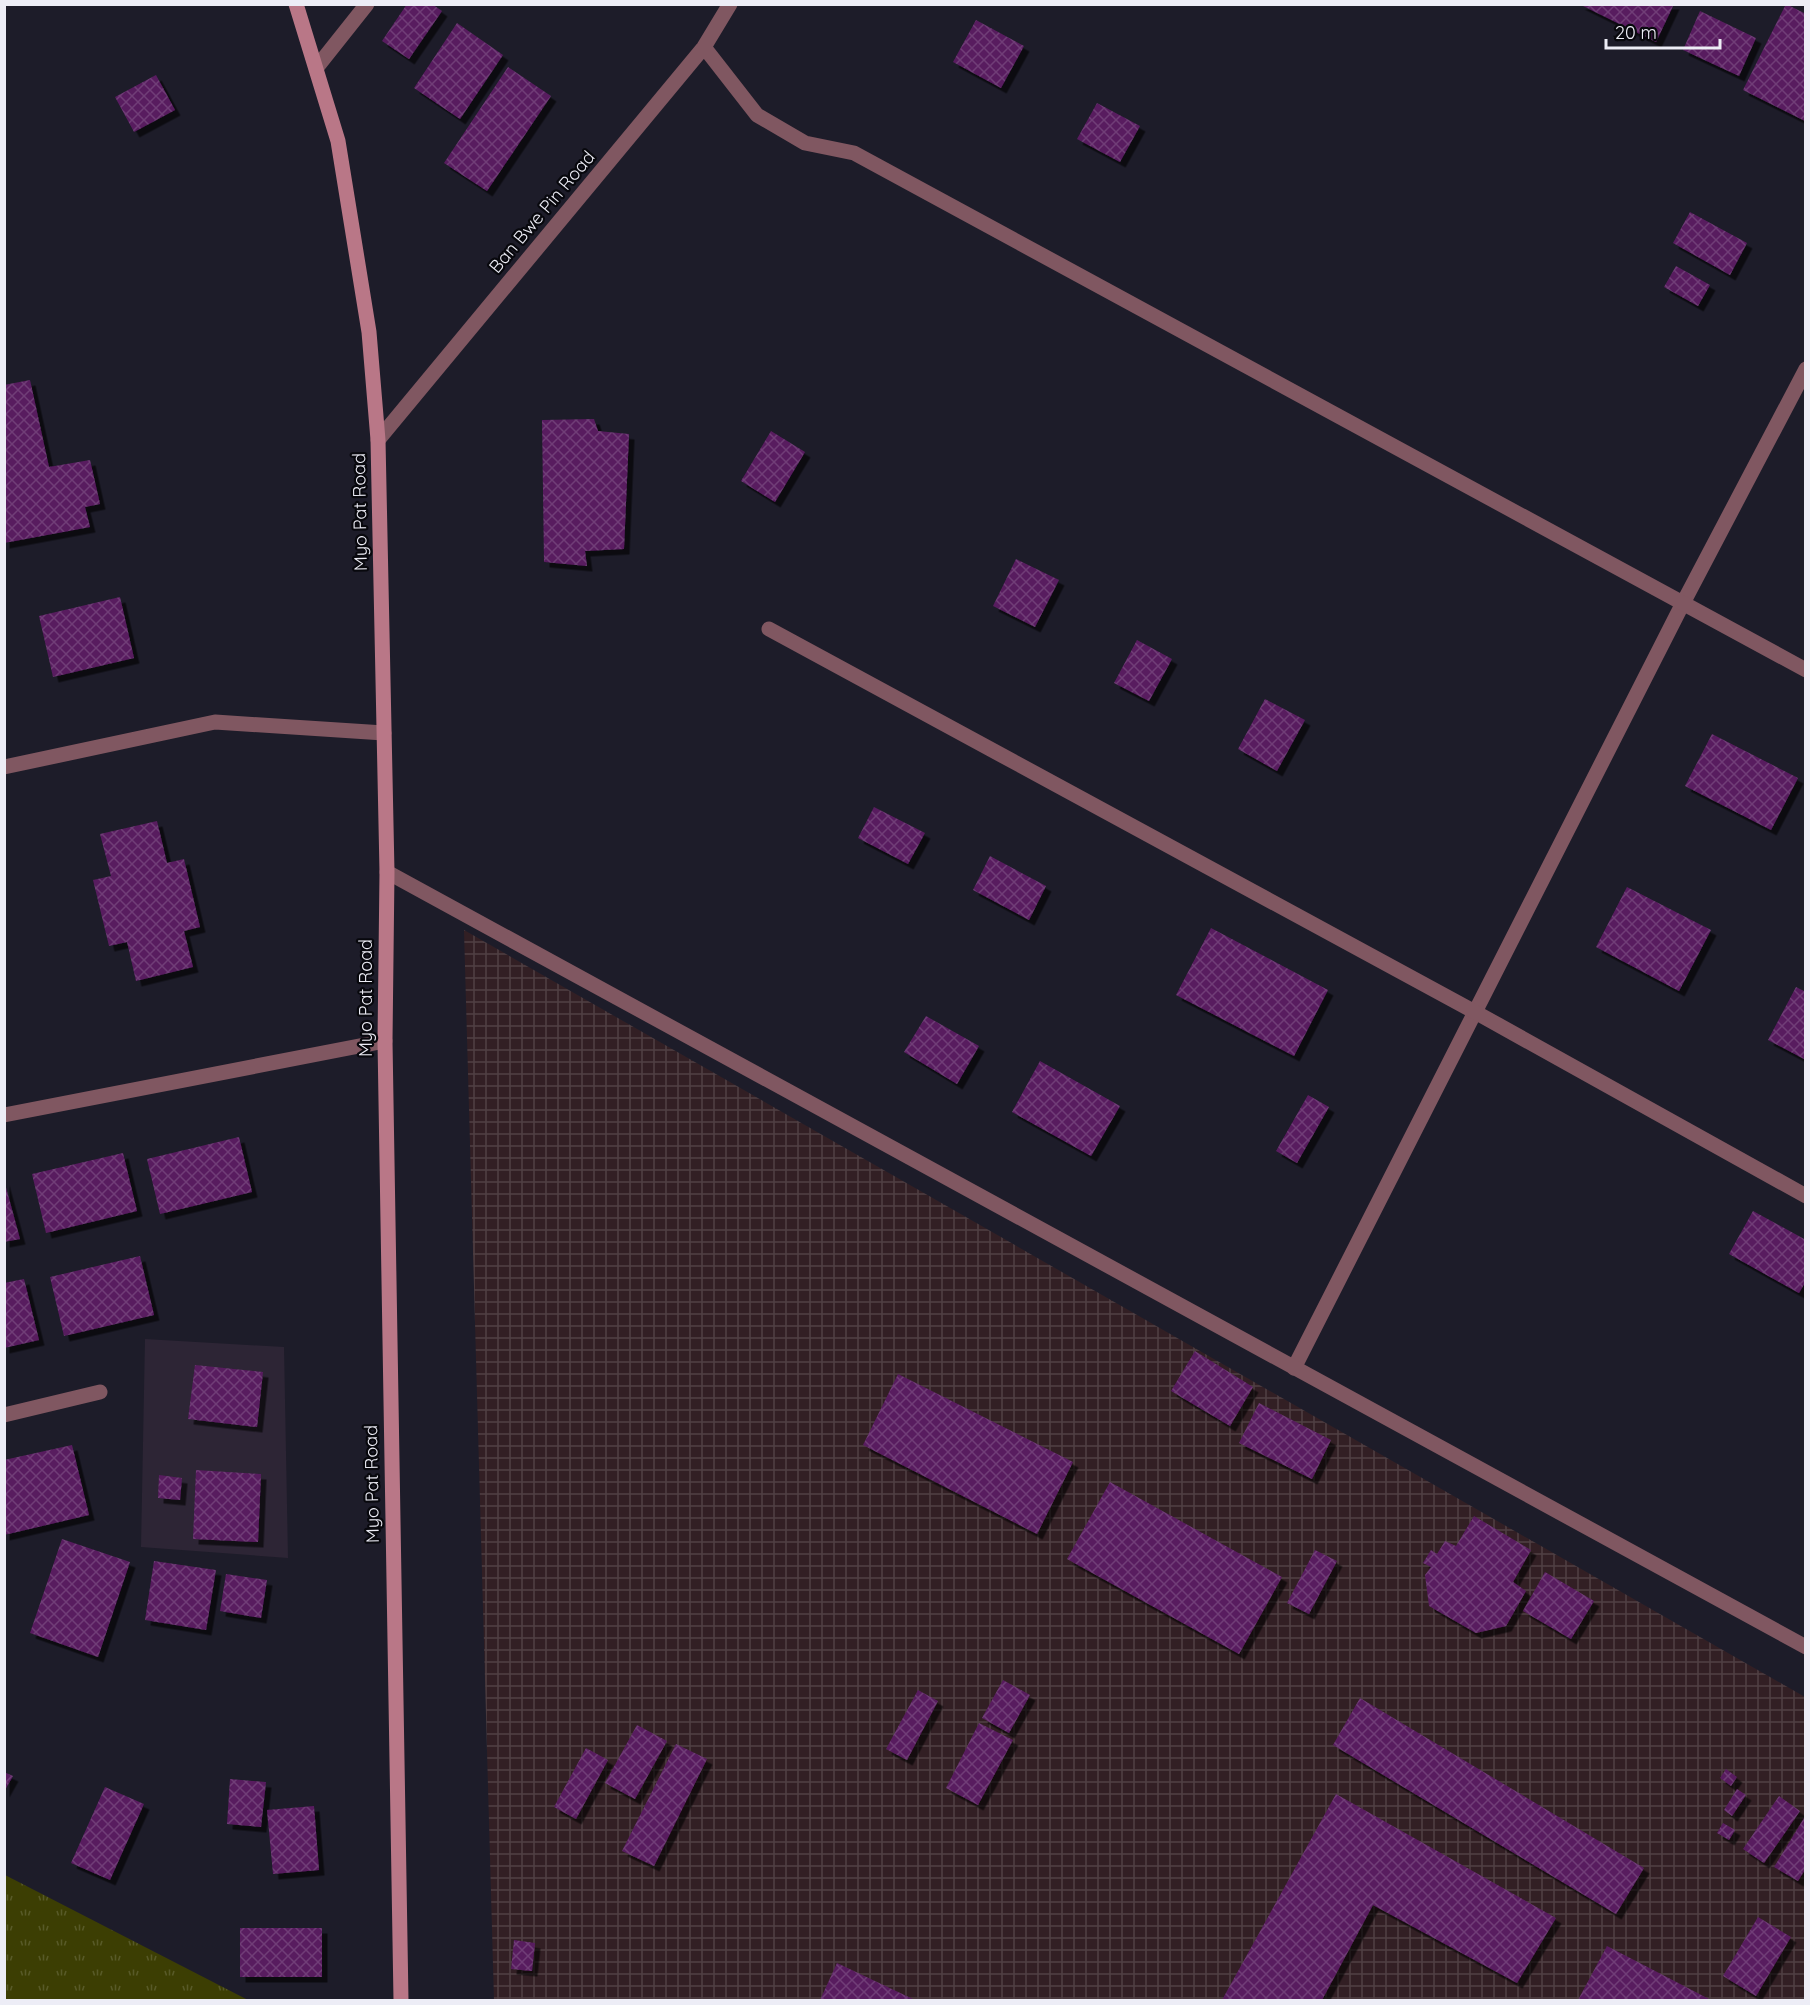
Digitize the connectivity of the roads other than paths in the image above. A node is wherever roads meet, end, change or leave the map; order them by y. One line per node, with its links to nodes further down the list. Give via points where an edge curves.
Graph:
1 (297, 4): 5 (main road, Myo Pat Road)
2 (367, 4): 5 (street)
3 (730, 4): 4 (street, Ban Bwe Pin Road)
4 (704, 47): 7 (street, Ban Bwe Pin Road); 8 (street, via 757,115 805,143 854,153)
5 (317, 67): 7 (main road, Myo Pat Road, via 338,141 356,249 369,332)
6 (1806, 369): 8 (street)
7 (378, 440): 11 (main road, Myo Pat Road)
8 (1683, 605): 10 (street); 14 (street)
9 (769, 629): 14 (street)
10 (1806, 670)
11 (384, 733): 12 (street, via 215,722); 13 (main road, Myo Pat Road)
12 (4, 767)
13 (387, 872): 15 (main road, Myo Pat Road); 18 (street)
14 (1475, 1012): 17 (street); 18 (street)
15 (385, 1041): 16 (street); 22 (main road, Myo Pat Road)
16 (4, 1115)
17 (1806, 1196)
18 (1294, 1368): 21 (street)
19 (100, 1392): 20 (street)
20 (4, 1415)
21 (1806, 1647)
22 (401, 2001)

